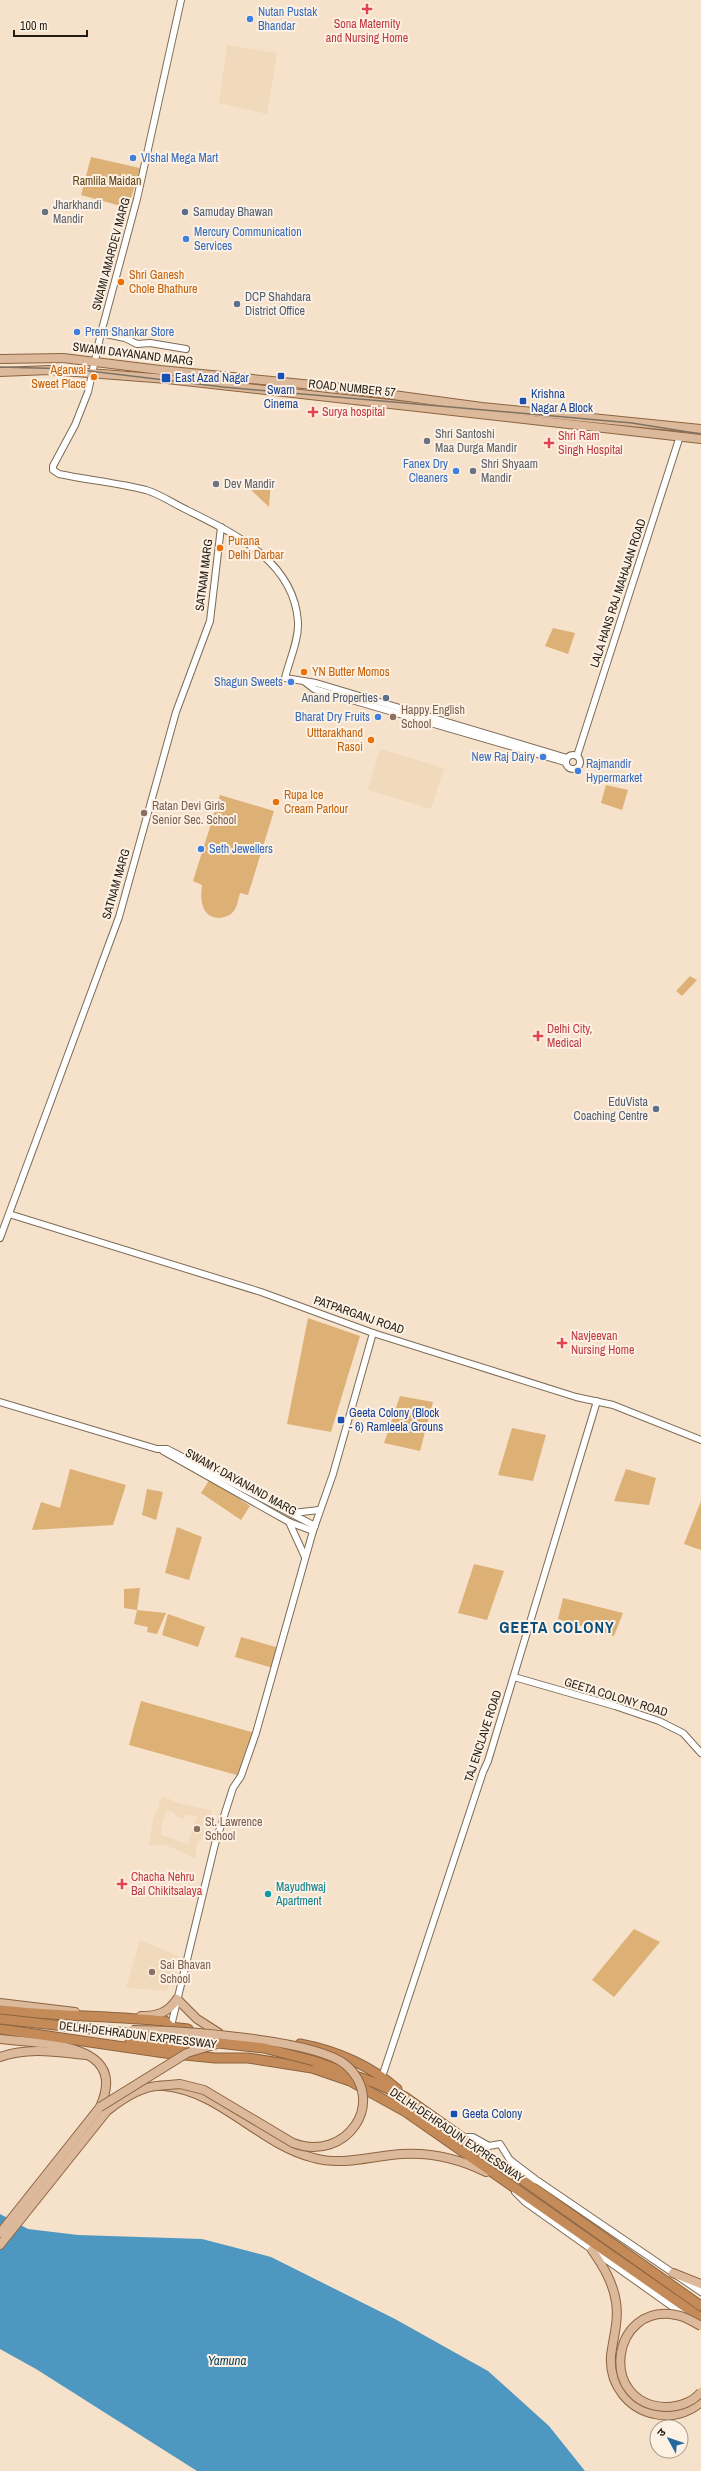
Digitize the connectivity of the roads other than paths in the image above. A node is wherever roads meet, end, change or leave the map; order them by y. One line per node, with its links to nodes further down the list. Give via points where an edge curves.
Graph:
1 (181, 0): 2 (street, SWAMI AMARDEV MARG, via 137,199)
2 (101, 333): 3 (street, via 125,338 137,344 150,343); 5 (street, SWAMI AMARDEV MARG)
3 (186, 349)
4 (0, 359): 5 (main road, SWAMI DAYANAND MARG, via 63,358)
5 (94, 362): 7 (street, SWAMI AMARDEV MARG); 8 (main road, SWAMI DAYANAND MARG)
6 (0, 372): 7 (main road, ROAD NUMBER 57, via 49,370)
7 (92, 373): 10 (main road, ROAD NUMBER 57); 12 (street, SWAMI AMARDEV MARG, via 81,411 53,466 54,472 147,491)
8 (334, 387): 9 (main road, ROAD NUMBER 57, via 490,408)
9 (701, 429)
10 (680, 436): 11 (main road, ROAD NUMBER 57); 13 (street, LALA HANS RAJ MAHAJAN ROAD)
11 (701, 438)
12 (221, 527): 14 (street, via 254,547 269,560 286,584 294,603 298,623 285,678 316,683); 15 (street, SATNAM MARG, via 210,621 176,712 119,917)
13 (577, 756): 14 (street, via 572,755); 14 (street, via 580,763 577,769 570,770)
14 (566, 760)
15 (9, 1214): 16 (street, SATNAM MARG); 17 (street, PATPARGANJ ROAD, via 261,1292)
16 (0, 1238)
17 (374, 1333): 18 (street, PATPARGANJ ROAD, via 576,1397); 22 (street, via 333,1474)
18 (597, 1401): 20 (street, PATPARGANJ ROAD, via 642,1415); 27 (street, TAJ ENCLAVE ROAD)
19 (0, 1402): 21 (street, SWAMY DAYANAND MARG)
20 (701, 1440)
21 (160, 1449): 23 (street, SWAMY DAYANAND MARG, via 167,1448 266,1502); 24 (street, SWAMY DAYANAND MARG)
22 (319, 1510): 23 (street); 25 (street)
23 (293, 1513): 25 (street, SWAMY DAYANAND MARG)
24 (290, 1522): 25 (street, SWAMY DAYANAND MARG); 26 (street)
25 (314, 1529): 26 (street)
26 (305, 1557): 29 (street, via 256,1733 228,1804 199,1906)
27 (514, 1677): 28 (street, GEETA COLONY ROAD, via 659,1721 683,1733); 44 (street, TAJ ENCLAVE ROAD)
28 (701, 1753)
29 (177, 1999): 33 (main road, via 168,2010 160,2014); 35 (street); 38 (main road, via 197,2020)
30 (0, 2003): 32 (main road)
31 (0, 2010): 32 (highway, via 56,2016)
32 (92, 2015): 33 (highway)
33 (122, 2017): 35 (highway, via 165,2021)
34 (0, 2019): 37 (highway, DELHI-DEHRADUN EXPRESSWAY, bridge)
35 (170, 2027): 38 (highway); 41 (street)
36 (0, 2029): 41 (highway, DELHI-DEHRADUN EXPRESSWAY)
37 (116, 2030): 40 (highway, DELHI-DEHRADUN EXPRESSWAY, bridge); 45 (main road, bridge, via 181,2031 278,2043 314,2051 337,2059 349,2068 360,2087 362,2105 357,2121 342,2139 328,2146 306,2148 293,2143 204,2090 180,2084)
38 (219, 2033): 44 (highway, via 275,2039 320,2048 350,2058)
39 (0, 2039): 42 (main road, via 76,2048)
40 (225, 2044): 46 (highway, DELHI-DEHRADUN EXPRESSWAY, bridge, via 264,2048 314,2061 378,2084); 47 (main road, bridge, via 187,2053)
41 (166, 2049): 49 (highway, DELHI-DEHRADUN EXPRESSWAY, via 215,2058 248,2058 312,2068 350,2081 392,2103)
42 (91, 2056): 43 (main road, via 32,2050 13,2052); 47 (main road, via 101,2065 106,2078 107,2090)
43 (0, 2057)
44 (382, 2077): 46 (highway)
45 (157, 2086): 49 (main road, bridge, via 181,2089 199,2096 290,2149 314,2158 351,2161 402,2154 424,2154 473,2165); 52 (main road, via 127,2097 107,2111)
46 (405, 2097): 48 (highway, DELHI-DEHRADUN EXPRESSWAY)
47 (100, 2107): 51 (main road)
48 (462, 2137): 50 (highway, DELHI-DEHRADUN EXPRESSWAY, via 515,2175); 50 (street, via 473,2137 489,2146 500,2144)
49 (501, 2179): 53 (street, via 525,2202); 58 (highway, DELHI-DEHRADUN EXPRESSWAY)
50 (536, 2185): 54 (street); 57 (highway, DELHI-DEHRADUN EXPRESSWAY)
51 (0, 2233)
52 (0, 2244)
53 (592, 2250): 59 (street, via 665,2303); 61 (main road, via 603,2266 617,2304 617,2327 611,2367 622,2395 641,2410 658,2415 682,2413)
54 (673, 2273): 55 (main road); 56 (street)
55 (701, 2284)
56 (701, 2292)
57 (701, 2306)
58 (701, 2318)
59 (701, 2325): 60 (main road, bridge, via 674,2314 658,2314 647,2318 633,2327 626,2336 620,2358 620,2369 626,2385 634,2394 649,2403 660,2406 678,2405 693,2399)
60 (701, 2392)
61 (701, 2402)

